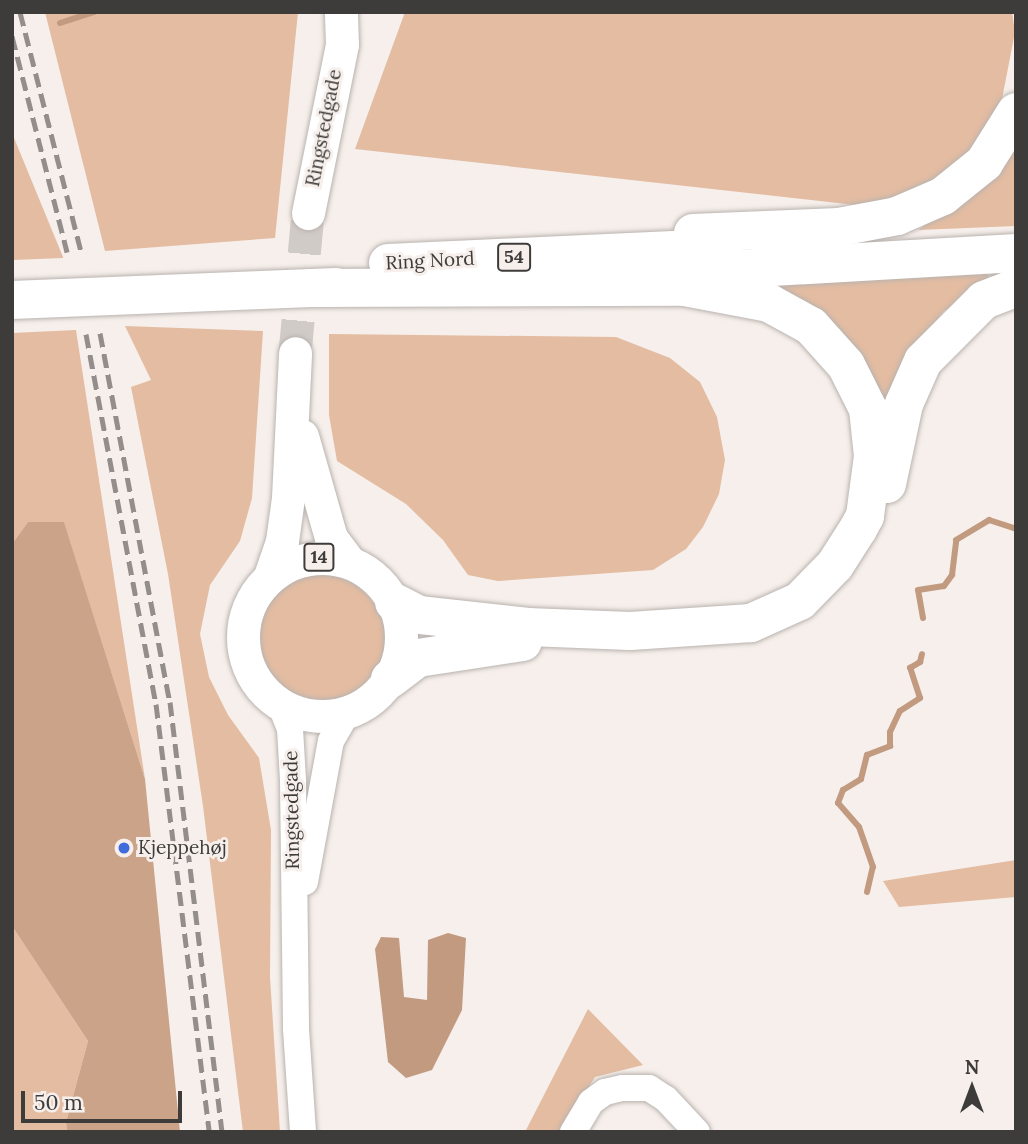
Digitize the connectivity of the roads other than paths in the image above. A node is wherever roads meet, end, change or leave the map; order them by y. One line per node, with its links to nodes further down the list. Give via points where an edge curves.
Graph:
1 (358, 12): 2 (main road, Ringstedgade)
2 (341, 28): 4 (main road, Ringstedgade)
3 (1016, 112): 7 (highway, via 984,163 943,197 898,216 839,227 604,237)
4 (308, 213)
5 (1016, 234): 7 (highway, Ring Nord / 54)
6 (1016, 253): 9 (highway, 54, via 898,263)
7 (396, 262): 8 (highway, Ring Nord / 54)
8 (12, 279)
9 (311, 288): 11 (highway, 54); 16 (highway, via 685,287 769,303 811,326 846,365 868,409 873,456 865,516 858,529 835,565 800,601 751,623 630,631 528,627 419,615)
10 (1016, 288): 17 (highway, via 984,300 923,361 904,404 878,523 846,574 808,613 755,637 630,645 527,642 466,649 418,658)
11 (12, 300)
12 (295, 353): 13 (main road, 14)
13 (294, 407): 14 (main road, 14, via 331,538); 15 (main road, 14, via 282,541)
14 (349, 562): 15 (main road, 14, via 316,557); 16 (main road, 14, via 368,571)
15 (270, 576): 18 (main road, 14, via 254,595 245,618 243,642 248,666 261,687)
16 (394, 602): 17 (main road, 14, via 402,642)
17 (390, 679): 19 (main road, 14, via 365,704)
18 (280, 704): 19 (main road, 14, via 325,716); 20 (street, Ringstedgade, via 290,729)
19 (348, 712): 20 (street, Ringstedgade, via 333,733)
20 (297, 918): 21 (street, Ringstedgade, via 296,1029)
21 (303, 1132)
22 (573, 1132): 23 (street, via 591,1102 606,1091 624,1088 649,1088)
23 (698, 1132)

